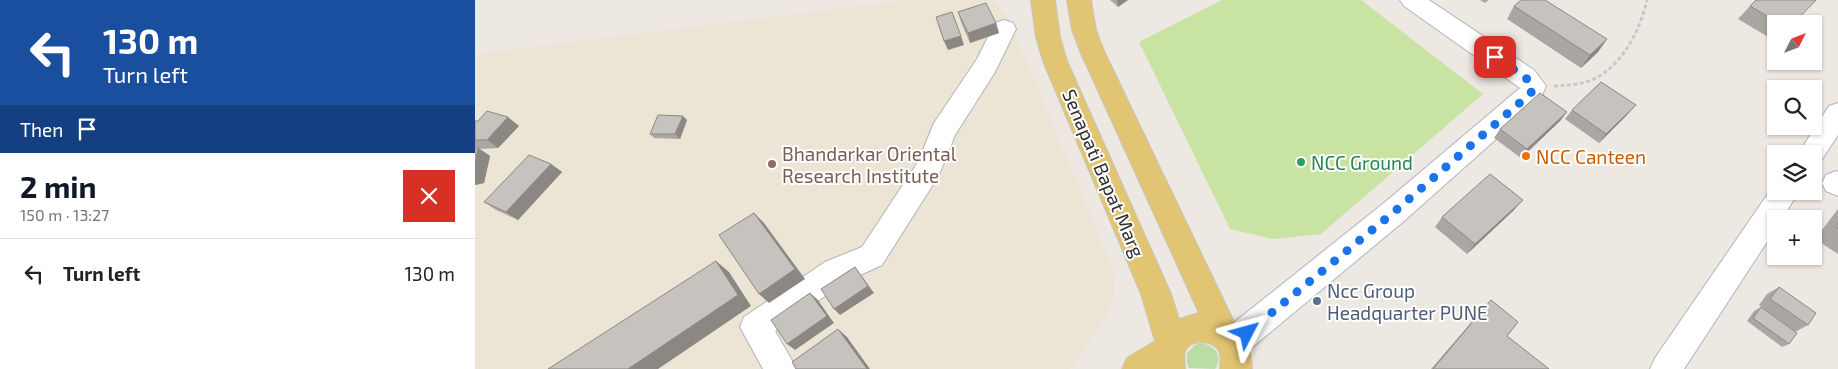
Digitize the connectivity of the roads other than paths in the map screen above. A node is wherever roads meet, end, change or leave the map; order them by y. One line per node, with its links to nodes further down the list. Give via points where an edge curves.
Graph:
1 (1043, 0): 9 (main road, Senapati Bapat Marg, via 1055,61 1156,294)
2 (1079, 0): 8 (main road, Senapati Bapat Marg, via 1084,30 1092,51)
3 (1412, 0): 8 (lane, via 1525,77 1533,86 1531,93)
4 (1005, 29): 10 (lane, via 943,131 929,167 872,256 835,272 755,327)
5 (1838, 113): 6 (lane)
6 (1817, 145)
7 (1779, 200): 12 (lane)
8 (1231, 349): 9 (main road, via 1211,328 1198,327 1185,330)
9 (1169, 354): 11 (main road)
10 (781, 369)
11 (1138, 369)
12 (1666, 369)

